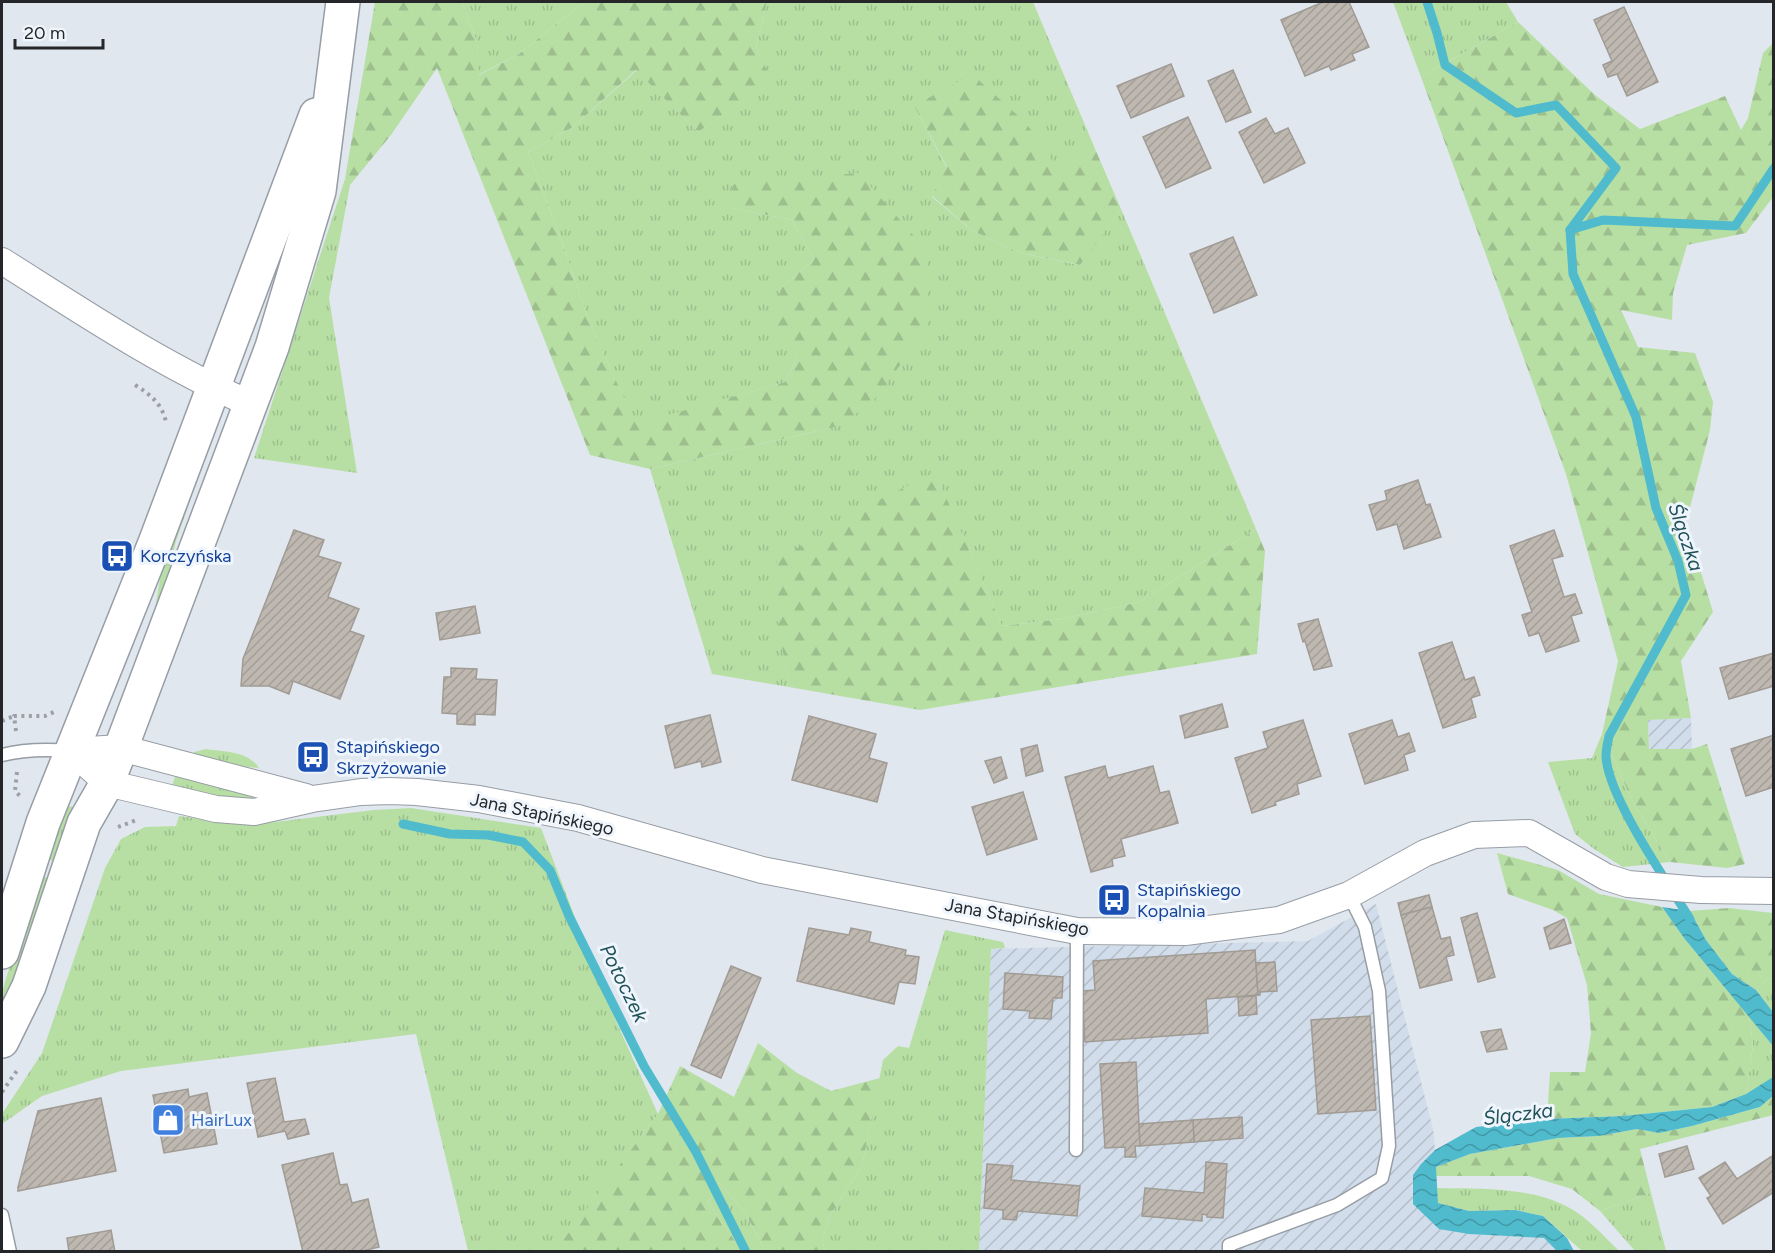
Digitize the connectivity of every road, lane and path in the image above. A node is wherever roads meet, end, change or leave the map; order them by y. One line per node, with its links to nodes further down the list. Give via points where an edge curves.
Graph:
1 (343, 2): 2 (main road)
2 (335, 66): 4 (main road); 5 (main road, via 319,191)
3 (2, 261): 4 (street, via 153,355)
4 (214, 388): 5 (street); 9 (main road)
5 (251, 404): 8 (main road)
6 (14, 716): 7 (path)
7 (2, 721)
8 (121, 748): 9 (street, Jana Stapińskiego); 11 (main road); 12 (street, Jana Stapińskiego)
9 (72, 751): 10 (lane, via 19,750); 11 (street, Jana Stapińskiego); 16 (main road)
10 (2, 755)
11 (107, 783): 12 (street, Jana Stapińskiego, via 235,812 254,812); 17 (main road, via 84,823 28,986)
12 (312, 799): 15 (street, Jana Stapińskiego, via 389,791 479,799 578,819 762,870)
13 (1773, 891): 14 (street, Jana Stapińskiego, via 1629,884 1606,877 1529,833 1474,835 1425,854)
14 (1349, 895): 15 (street, Jana Stapińskiego, via 1279,920 1185,932); 21 (lane, via 1365,927 1379,992 1389,1146 1382,1178 1337,1205 1229,1245)
15 (1077, 931): 18 (lane)
16 (3, 943)
17 (2, 1041)
18 (1076, 1150)
19 (2, 1215): 20 (lane)
20 (10, 1251)
21 (1229, 1251)

